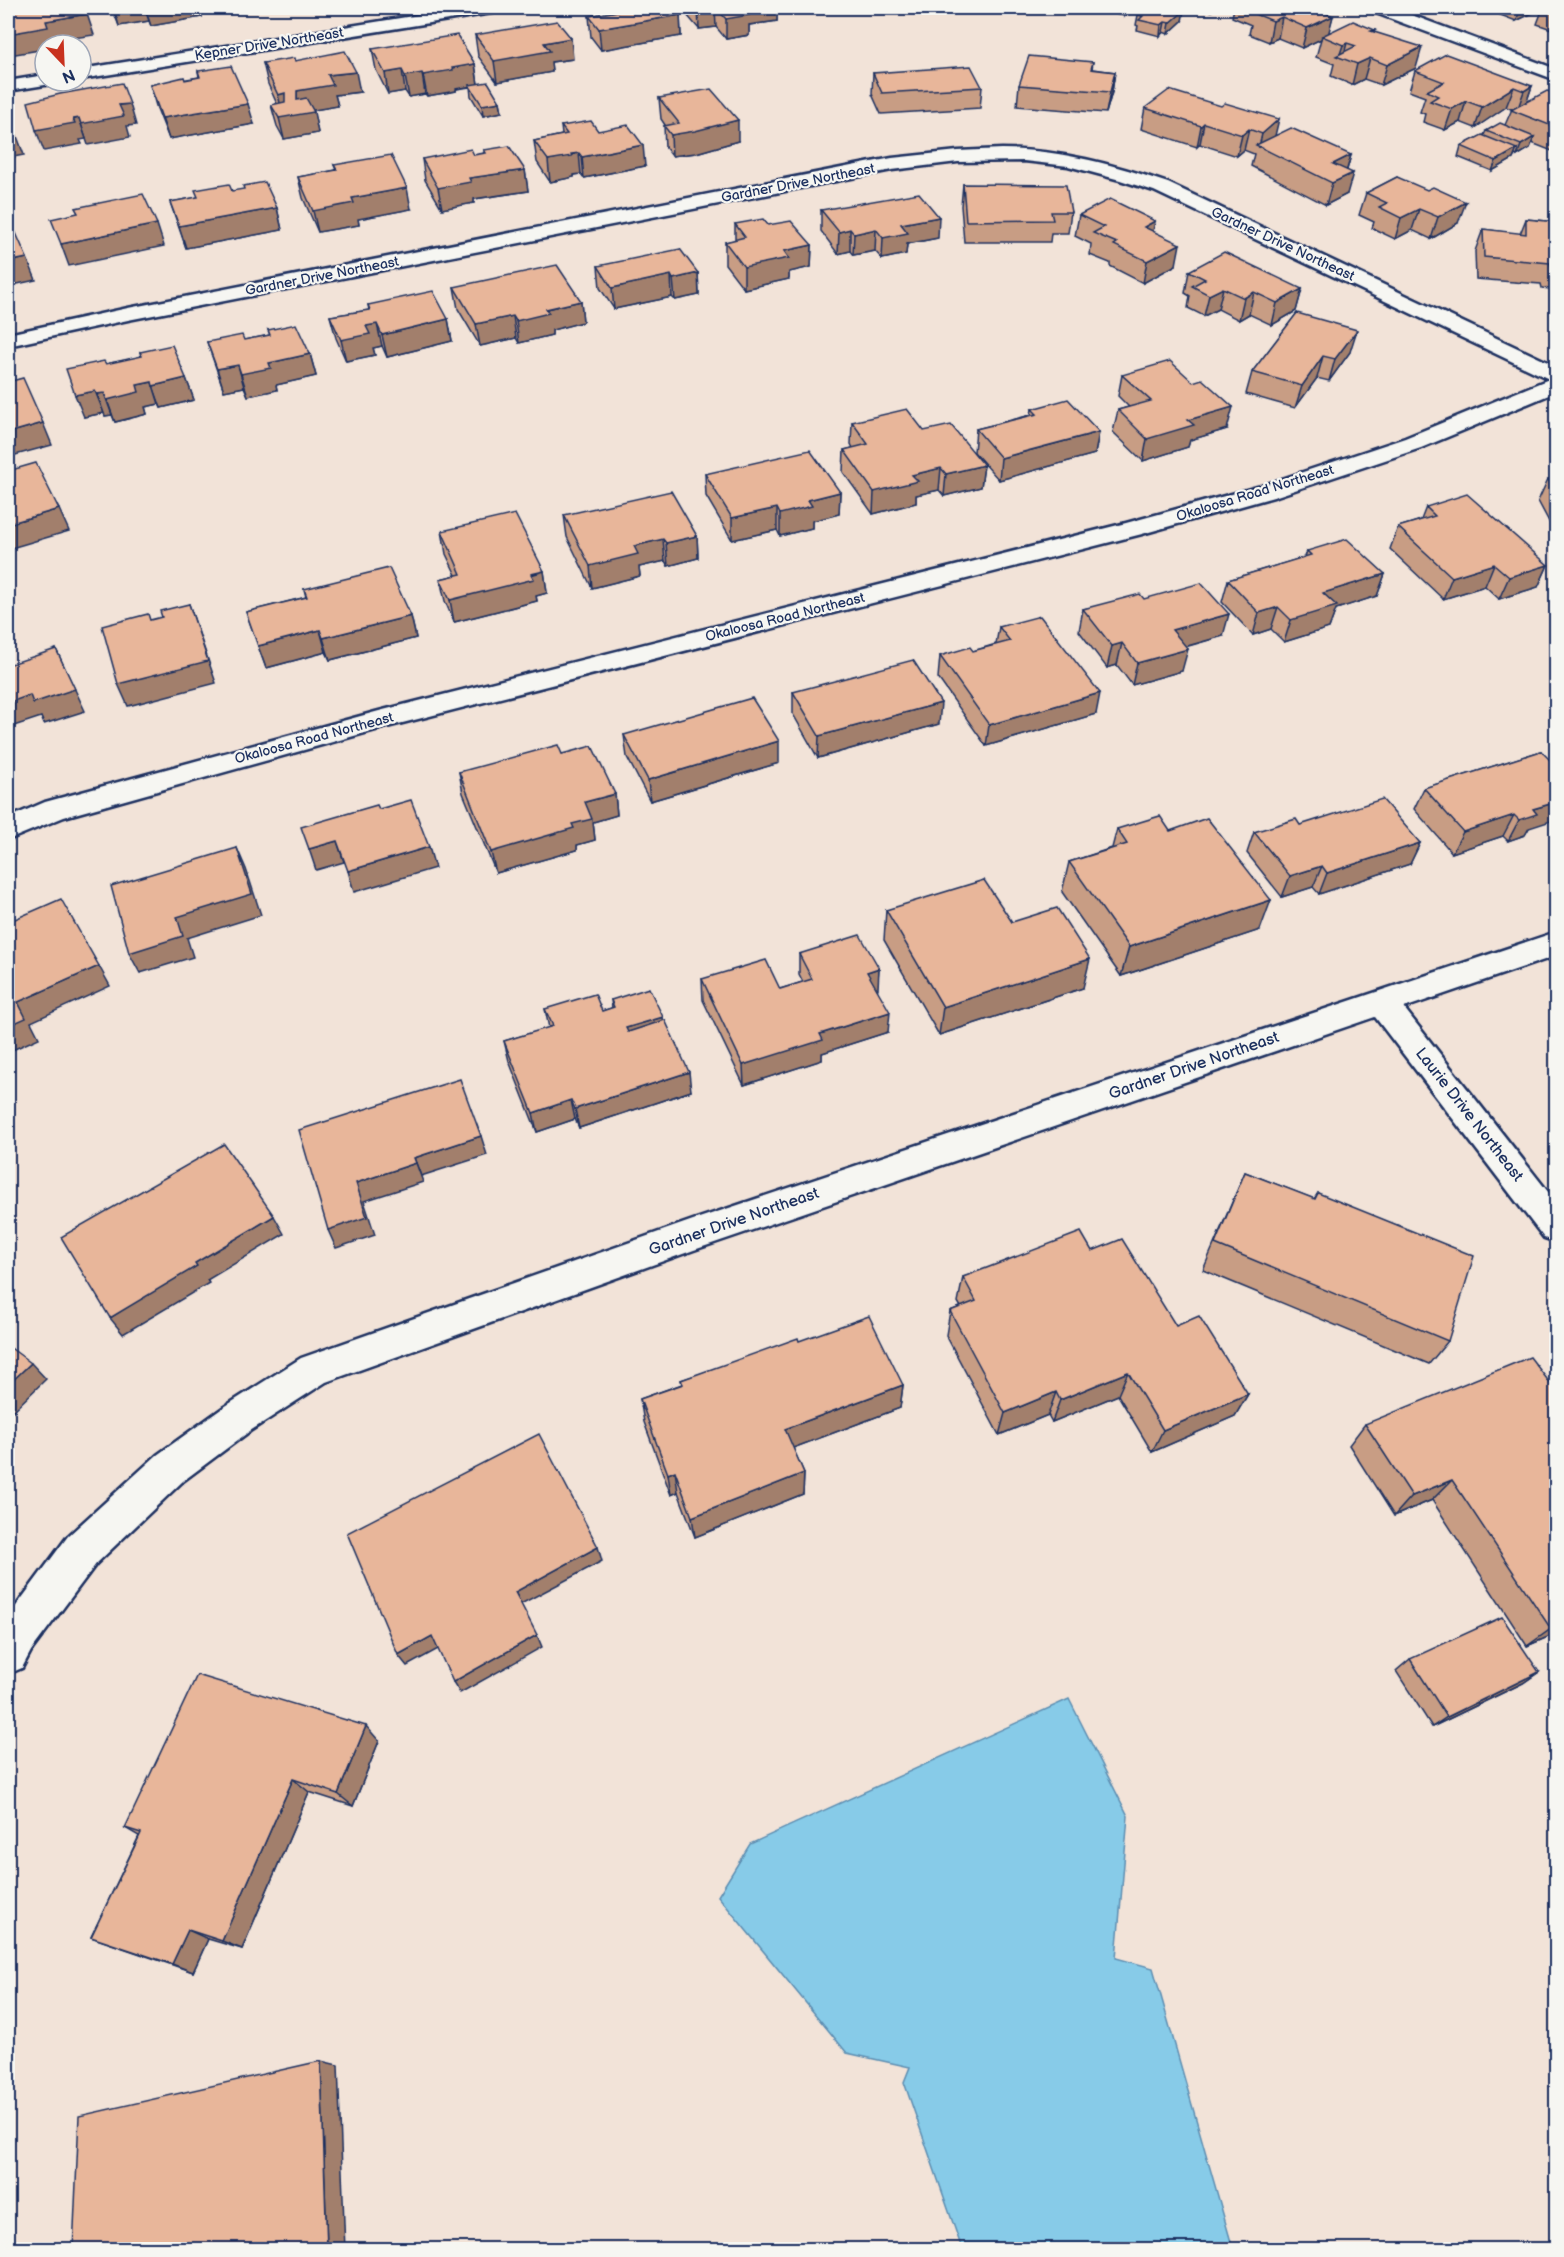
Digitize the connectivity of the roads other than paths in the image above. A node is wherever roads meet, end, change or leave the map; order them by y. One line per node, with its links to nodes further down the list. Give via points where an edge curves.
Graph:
1 (492, 8): 3 (street, Kepner Drive Northeast)
2 (1379, 8): 4 (street)
3 (93, 72)
4 (1557, 75)
5 (33, 82): 6 (street)
6 (8, 86)
7 (8, 340): 8 (street, Gardner Drive Northeast, via 892,164 952,156 1006,155 1068,160 1161,187)
8 (1557, 374)
9 (1557, 384): 10 (street, Okaloosa Road Northeast, via 1413,443 1269,491 379,720 56,809)
10 (8, 830)
11 (1557, 944): 12 (street, Gardner Drive Northeast)
12 (1382, 1003): 13 (street, Laurie Drive Northeast); 14 (street, Gardner Drive Northeast, via 693,1235 314,1370 170,1468 82,1550)
13 (1557, 1227)
14 (8, 1654)

